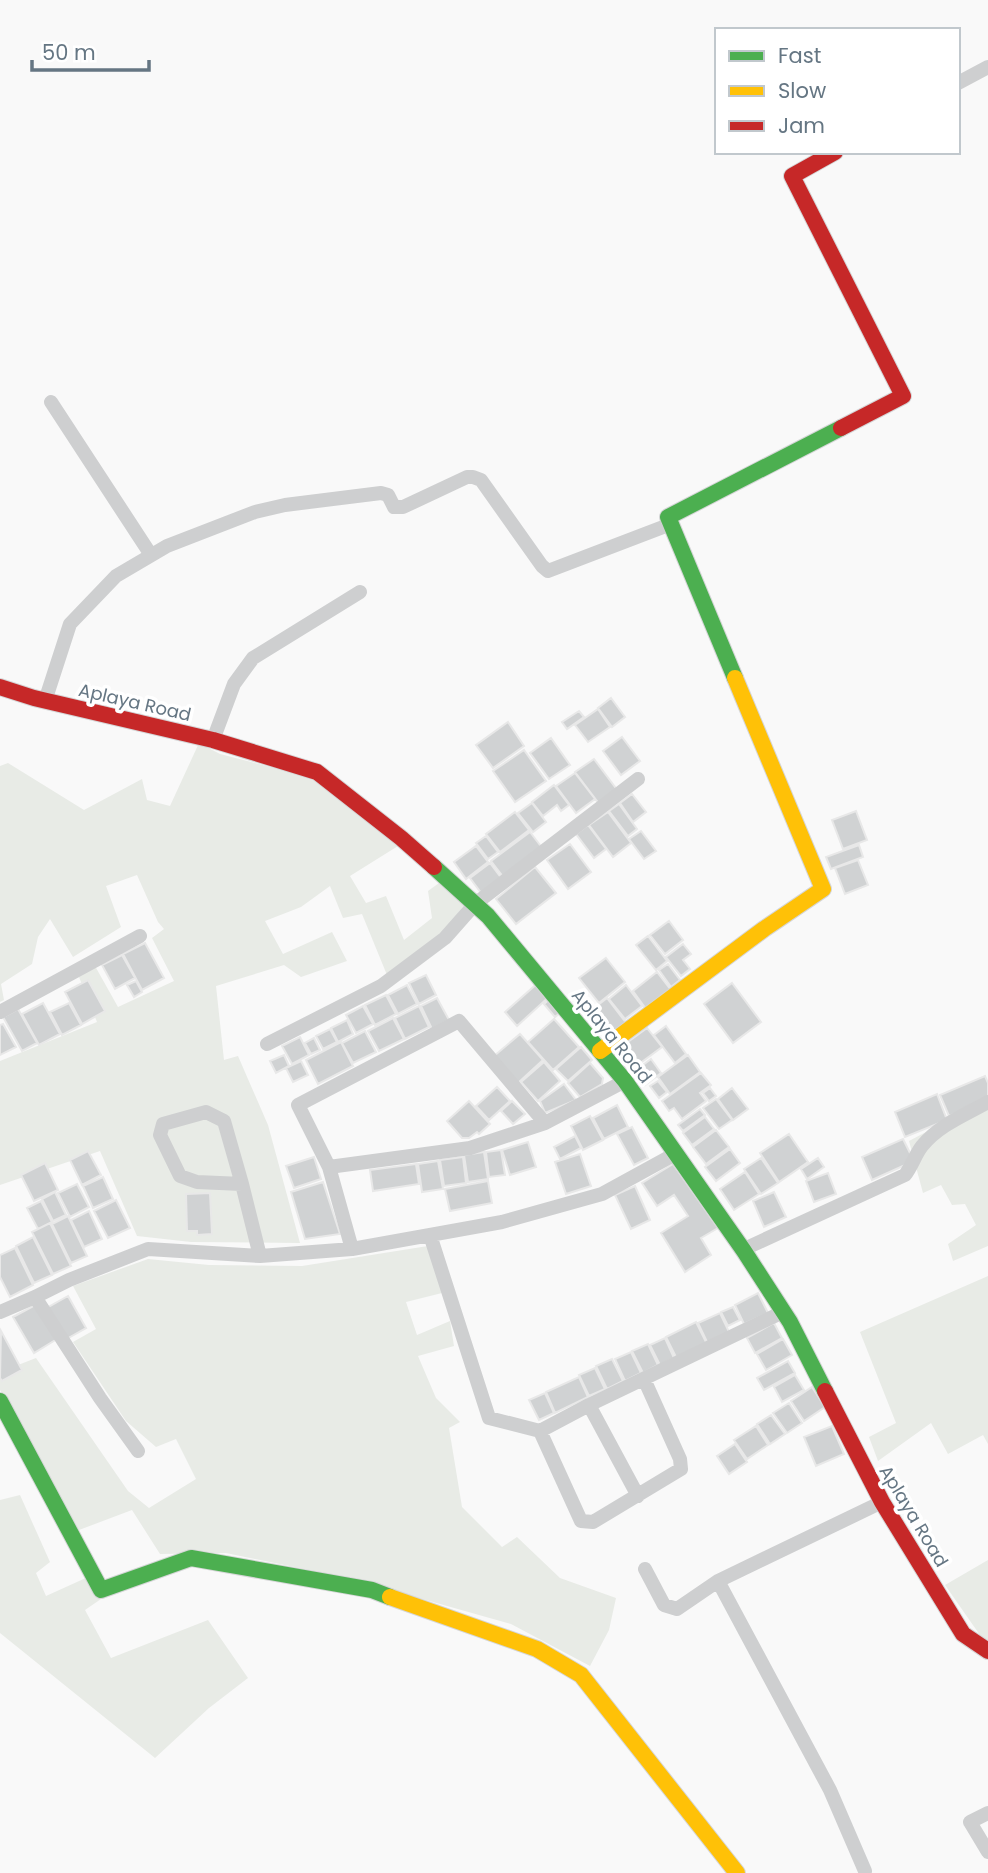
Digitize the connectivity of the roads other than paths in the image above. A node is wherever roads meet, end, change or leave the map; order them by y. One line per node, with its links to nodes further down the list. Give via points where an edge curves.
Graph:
1 (988, 67): 2 (street)
2 (960, 82)
3 (831, 154): 5 (street, via 792,176 902,396 668,517)
4 (51, 402): 6 (street)
5 (671, 524): 6 (street, via 548,571 481,480 467,477 403,507 394,507 388,495 381,494 254,512); 16 (street, via 823,889)
6 (151, 555): 9 (street, via 116,576 70,624)
7 (360, 592): 10 (street, via 253,657 234,684)
8 (0, 687): 9 (street, Aplaya Road)
9 (45, 701): 10 (street, Aplaya Road)
10 (213, 740): 12 (street, Aplaya Road, via 317,772)
11 (638, 779): 12 (street)
12 (475, 904): 15 (street, via 445,938 381,986); 16 (street, Aplaya Road)
13 (140, 936): 14 (street)
14 (0, 1012)
15 (267, 1044)
16 (600, 1051): 17 (street, Aplaya Road)
17 (625, 1081): 19 (street); 20 (street, Aplaya Road)
18 (988, 1102): 25 (street, via 938,1129 920,1148 905,1175)
19 (545, 1123): 21 (street, via 470,1148); 21 (street, via 459,1021 298,1105)
20 (675, 1154): 23 (street, via 602,1194 502,1222); 25 (street, Aplaya Road)
21 (329, 1167): 24 (street)
22 (242, 1184): 22 (street, via 223,1121 206,1112 163,1124 159,1135 180,1176 197,1182); 26 (street)
23 (430, 1235): 24 (street); 33 (street, via 489,1418)
24 (352, 1248): 26 (street)
25 (742, 1250): 29 (street, Aplaya Road)
26 (260, 1256): 27 (street, via 148,1249)
27 (35, 1297): 28 (street); 34 (street)
28 (0, 1312)
29 (783, 1312): 30 (street); 36 (street, Aplaya Road)
30 (644, 1379): 32 (street); 35 (street, via 681,1469)
31 (0, 1401): 43 (street, via 101,1590 191,1558 372,1590 537,1649 581,1675)
32 (589, 1405): 33 (street); 35 (street)
33 (540, 1431): 35 (street, via 581,1521 593,1522)
34 (138, 1451)
35 (638, 1496)
36 (882, 1502): 38 (street); 39 (street, Aplaya Road, via 963,1633)
37 (645, 1569): 38 (street, via 664,1605 677,1609)
38 (718, 1581): 42 (street, via 830,1790)
39 (988, 1651)
40 (988, 1813): 41 (street, via 970,1822)
41 (988, 1852)
42 (865, 1871)
43 (737, 1873)

